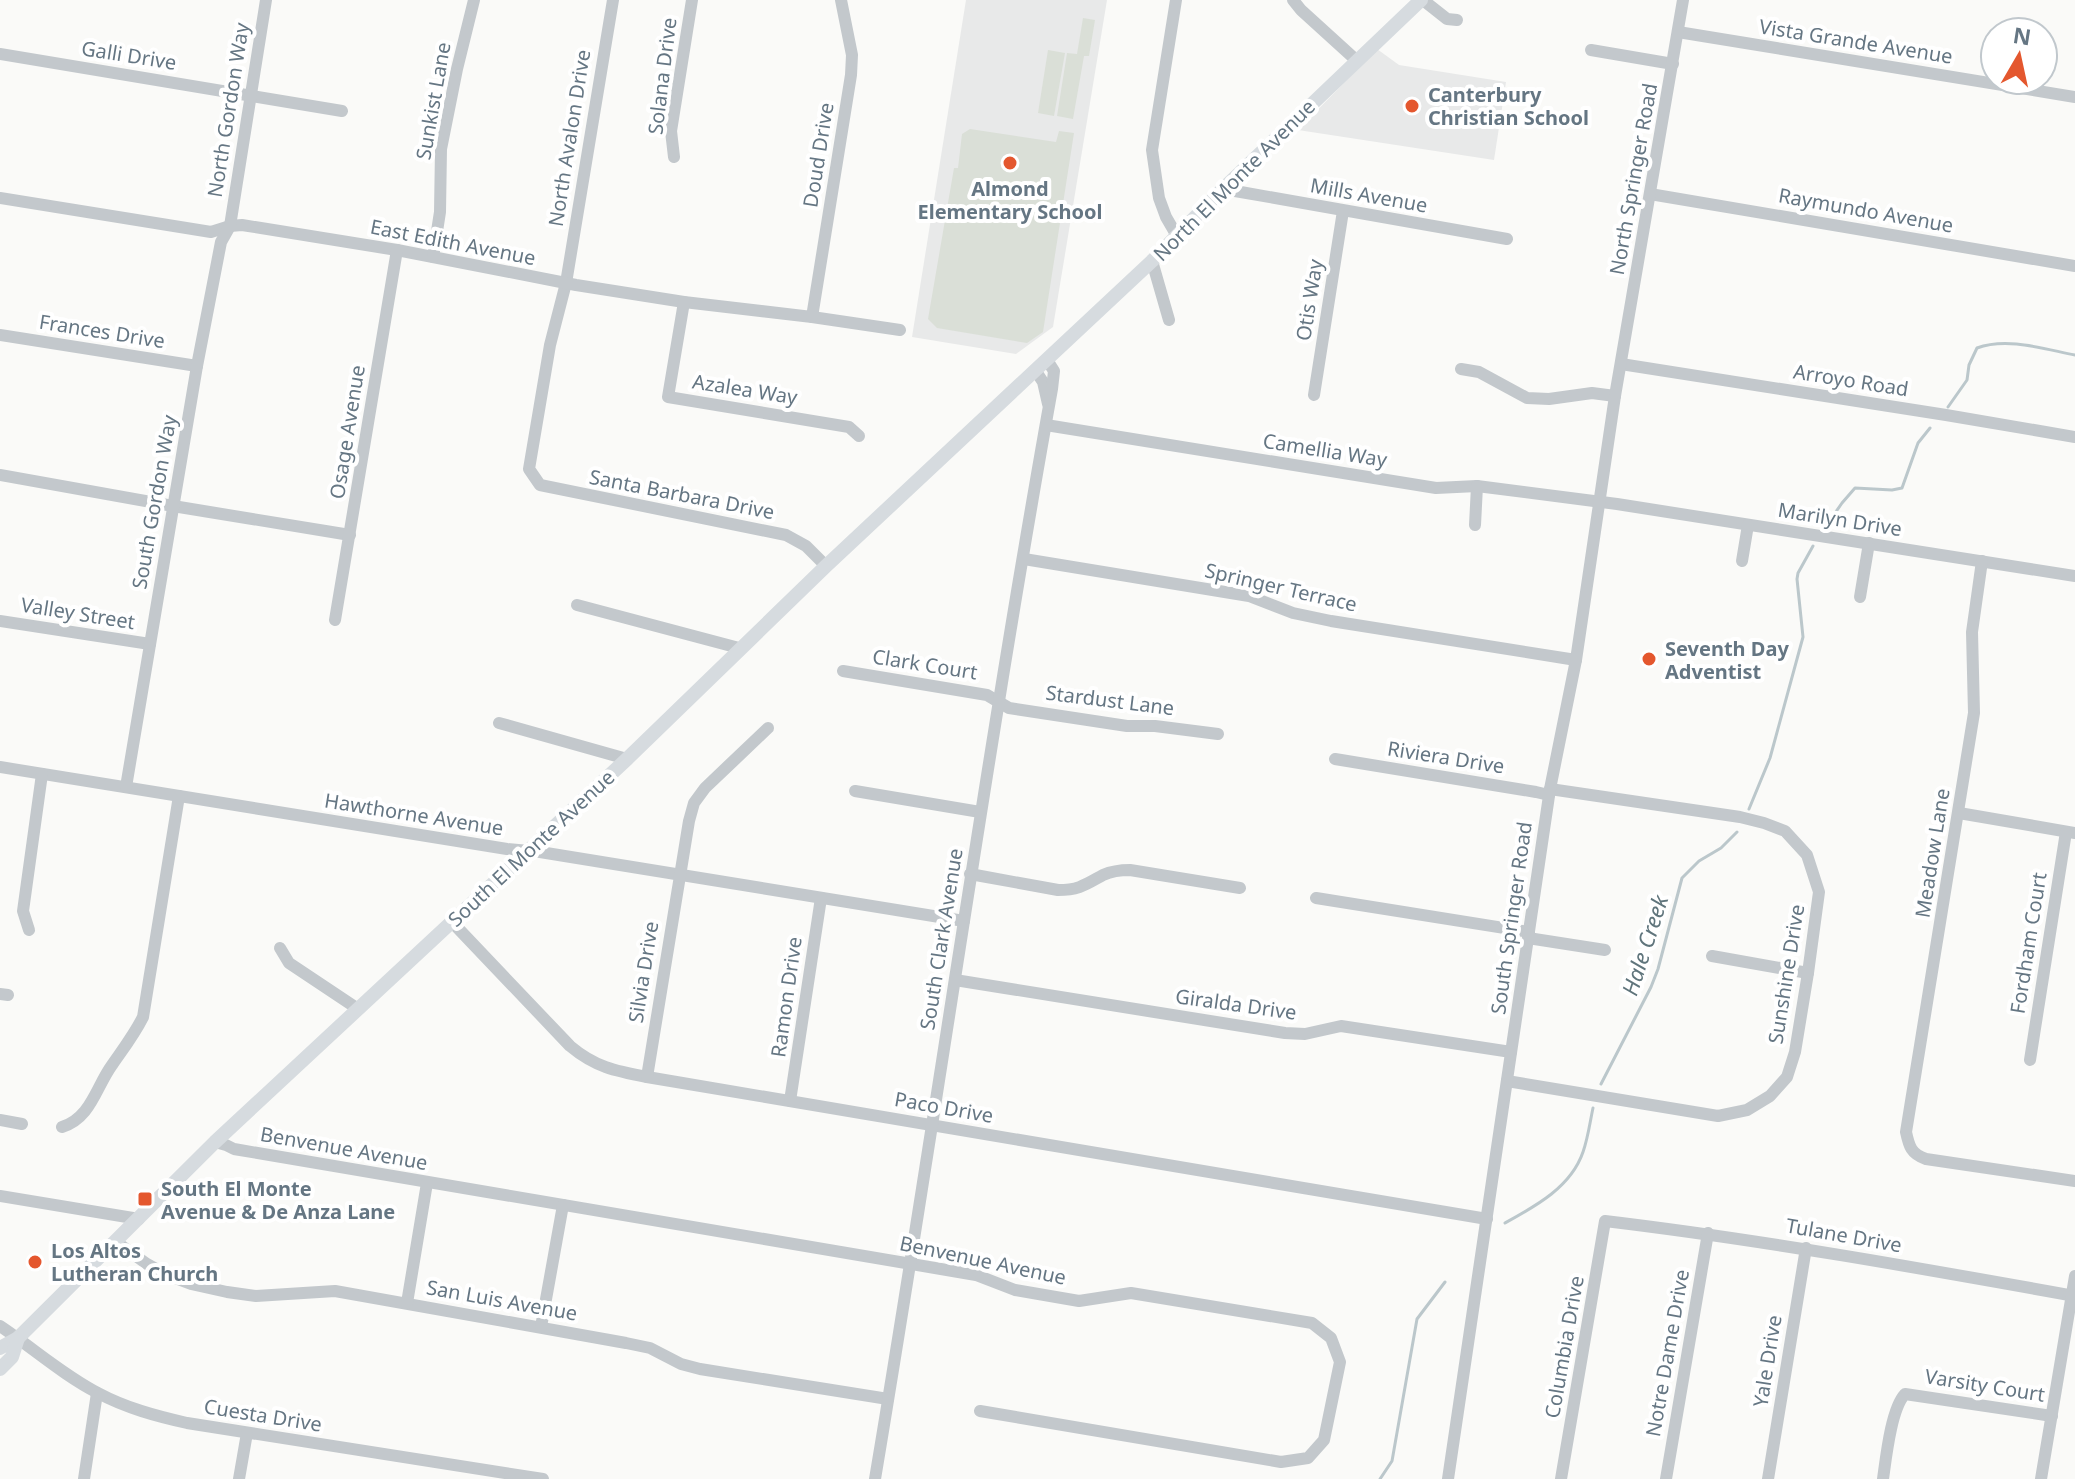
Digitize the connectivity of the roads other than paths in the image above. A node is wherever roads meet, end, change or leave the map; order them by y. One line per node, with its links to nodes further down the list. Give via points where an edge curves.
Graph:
1 (266, 0): 16 (street, North Gordon Way)
2 (474, 0): 28 (street, Sunkist Lane, via 441,149)
3 (613, 0): 31 (street, North Avalon Drive)
4 (692, 0): 19 (street, Solana Drive, via 671,131)
5 (841, 0): 33 (street, Doud Drive, via 851,75)
6 (1176, 0): 25 (street, via 1152,150 1159,198)
7 (1293, 0): 14 (street)
8 (1422, 0): 10 (street, via 1447,19); 14 (main road, North El Monte Avenue)
9 (1683, 0): 11 (street, North Springer Road)
10 (1457, 20)
11 (1678, 32): 15 (street, North Springer Road); 17 (street, Vista Grande Avenue)
12 (1591, 50): 15 (street)
13 (0, 54): 16 (street, Galli Drive)
14 (1356, 60): 20 (main road, North El Monte Avenue)
15 (1673, 64): 21 (street, North Springer Road)
16 (251, 95): 18 (street, Galli Drive); 24 (street, North Gordon Way)
17 (2075, 97)
18 (342, 111)
19 (674, 157)
20 (1225, 187): 23 (street, Mills Avenue); 25 (main road, North El Monte Avenue)
21 (1650, 194): 30 (street, Raymundo Avenue); 38 (street, North Springer Road)
22 (0, 198): 24 (street, East Edith Avenue, via 211,232)
23 (1343, 211): 26 (street, Mills Avenue); 42 (street, Otis Way)
24 (230, 226): 27 (street, East Edith Avenue); 39 (street, South Gordon Way, via 221,242)
25 (1177, 236): 29 (main road, North El Monte Avenue)
26 (1507, 239)
27 (397, 250): 28 (street, East Edith Avenue); 55 (street, Osage Avenue)
28 (433, 257): 31 (street, East Edith Avenue)
29 (1152, 261): 34 (street); 37 (main road, North El Monte Avenue)
30 (2075, 266)
31 (566, 283): 32 (street, East Edith Avenue); 48 (street, North Avalon Drive)
32 (684, 302): 33 (street, East Edith Avenue); 46 (street, Azalea Way, via 668,397 849,427)
33 (812, 317): 35 (street, East Edith Avenue)
34 (1169, 320)
35 (900, 330)
36 (0, 335): 39 (street, Frances Drive)
37 (1047, 360): 41 (main road, South El Monte Avenue); 44 (street, South Clark Avenue, via 1054,371)
38 (1621, 364): 43 (street, South Springer Road); 47 (street, Arroyo Road)
39 (197, 366): 52 (street, South Gordon Way)
40 (1461, 369): 43 (street, via 1479,372 1527,398)
41 (1035, 370): 44 (street); 60 (main road, South El Monte Avenue)
42 (1314, 395)
43 (1615, 396): 51 (street, South Springer Road)
44 (1049, 406): 45 (street, South Clark Avenue)
45 (1046, 425): 50 (street, Camellia Way, via 1436,488); 57 (street, South Clark Avenue)
46 (859, 436)
47 (2075, 437)
48 (529, 469): 60 (street, Santa Barbara Drive, via 540,485 786,535)
49 (0, 475): 52 (street)
50 (1477, 486): 51 (street, Camellia Way); 53 (street)
51 (1599, 503): 54 (street, Marilyn Drive); 68 (street, South Springer Road)
52 (173, 506): 55 (street); 66 (street, South Gordon Way)
53 (1475, 525)
54 (1748, 525): 56 (street, Marilyn Drive); 58 (street)
55 (350, 535): 64 (street, Osage Avenue)
56 (1869, 543): 59 (street, Marilyn Drive); 62 (street)
57 (1024, 559): 68 (street, Springer Terrace, via 1249,596 1331,621); 70 (street, South Clark Avenue)
58 (1742, 561)
59 (1982, 561): 61 (street, Marilyn Drive); 83 (street, Meadow Lane, via 1972,632 1974,713)
60 (826, 566): 67 (main road, South El Monte Avenue)
61 (2075, 576)
62 (1860, 597)
63 (577, 605): 67 (street)
64 (335, 620)
65 (0, 621): 66 (street, Valley Street)
66 (150, 644): 78 (street, South Gordon Way)
67 (739, 648): 74 (main road, South El Monte Avenue)
68 (1576, 660): 80 (street, South Springer Road)
69 (843, 671): 70 (street, Clark Court, via 987,695)
70 (998, 702): 73 (street, Stardust Lane, via 1127,726); 82 (street, South Clark Avenue)
71 (499, 723): 74 (street)
72 (768, 728): 86 (street, Silvia Drive, via 694,803)
73 (1218, 734)
74 (627, 759): 85 (main road, South El Monte Avenue)
75 (1335, 759): 80 (street, Riviera Drive)
76 (0, 767): 77 (street, Hawthorne Avenue)
77 (42, 774): 78 (street, Hawthorne Avenue); 93 (street, via 23,911)
78 (126, 787): 81 (street, Hawthorne Avenue)
79 (855, 791): 82 (street)
80 (1550, 792): 94 (street, South Springer Road); 98 (street, Sunshine Drive, via 1740,817 1785,831 1807,855 1819,892)
81 (179, 796): 85 (street, Hawthorne Avenue); 109 (street, via 143,1017 95,1097 72,1124)
82 (980, 812): 87 (street, South Clark Avenue)
83 (1959, 813): 84 (street); 111 (street, Meadow Lane, via 1906,1132 1909,1149 1926,1159)
84 (2070, 832): 102 (street, Fordham Court)
85 (527, 851): 86 (street, Hawthorne Avenue); 92 (main road, South El Monte Avenue)
86 (680, 874): 89 (street, Hawthorne Avenue); 103 (street, Silvia Drive)
87 (970, 874): 88 (street, via 1070,890 1130,870); 91 (street, South Clark Avenue)
88 (1240, 888)
89 (821, 898): 91 (street, Hawthorne Avenue); 105 (street, Ramon Drive)
90 (1316, 898): 94 (street)
91 (964, 921): 99 (street, South Clark Avenue)
92 (452, 922): 100 (main road, South El Monte Avenue); 103 (street, Paco Drive, via 584,1058)
93 (29, 930)
94 (1528, 935): 96 (street); 101 (street, South Springer Road)
95 (280, 948): 100 (street, via 289,963)
96 (1605, 950)
97 (1712, 956): 98 (street)
98 (1808, 973): 104 (street, Sunshine Drive, via 1787,1077 1747,1110 1718,1116)
99 (955, 980): 101 (street, Giralda Drive, via 1285,1033 1341,1026); 108 (street, South Clark Avenue)
100 (358, 1009): 110 (main road, South El Monte Avenue)
101 (1511, 1052): 104 (street, South Springer Road)
102 (2030, 1060)
103 (647, 1077): 105 (street, Paco Drive)
104 (1507, 1081): 116 (street, South Springer Road)
105 (790, 1101): 108 (street, Paco Drive)
106 (0, 1120): 107 (street)
107 (22, 1124)
108 (931, 1125): 116 (street, Paco Drive); 121 (street, South Clark Avenue)
109 (62, 1127)
110 (215, 1142): 112 (street, Benvenue Avenue); 115 (main road, South El Monte Avenue)
111 (2075, 1181)
112 (427, 1183): 114 (street, Benvenue Avenue); 124 (street)
113 (0, 1196): 115 (street)
114 (563, 1205): 121 (street, Benvenue Avenue); 126 (street)
115 (139, 1219): 119 (main road, South El Monte Avenue)
116 (1487, 1219): 139 (street, South Springer Road)
117 (1605, 1221): 118 (street, Tulane Drive); 140 (street, Columbia Drive)
118 (1708, 1233): 120 (street, Tulane Drive); 141 (street, Notre Dame Drive)
119 (115, 1241): 124 (street, San Luis Avenue, via 167,1275 227,1292 256,1296 335,1291); 127 (main road, South El Monte Avenue)
120 (1806, 1248): 123 (street, Tulane Drive); 142 (street, Yale Drive)
121 (911, 1264): 131 (street, South Clark Avenue); 132 (street, Benvenue Avenue, via 1079,1301 1131,1293 1312,1323 1331,1338 1340,1362 1324,1440 1308,1458 1281,1462)
122 (2075, 1276): 123 (street)
123 (2073, 1295): 133 (street)
124 (407, 1303): 126 (street, San Luis Avenue)
125 (0, 1326): 127 (street, Cuesta Drive)
126 (541, 1327): 131 (street, San Luis Avenue, via 650,1348 700,1369)
127 (18, 1338): 128 (main road, South El Monte Avenue); 129 (main road, South El Monte Avenue, via 12,1357); 130 (street, Cuesta Drive)
128 (0, 1348)
129 (0, 1369)
130 (97, 1393): 134 (street, Cuesta Drive, via 160,1417); 135 (street)
131 (888, 1399): 138 (street, South Clark Avenue)
132 (980, 1411)
133 (2052, 1416): 143 (street, Varsity Court, via 1905,1394 1898,1404); 144 (street)
134 (247, 1433): 136 (street); 137 (street, Cuesta Drive)
135 (84, 1479)
136 (239, 1479)
137 (543, 1479)
138 (875, 1479)
139 (1448, 1479)
140 (1561, 1479)
141 (1666, 1479)
142 (1768, 1479)
143 (1883, 1479)
144 (2041, 1479)

